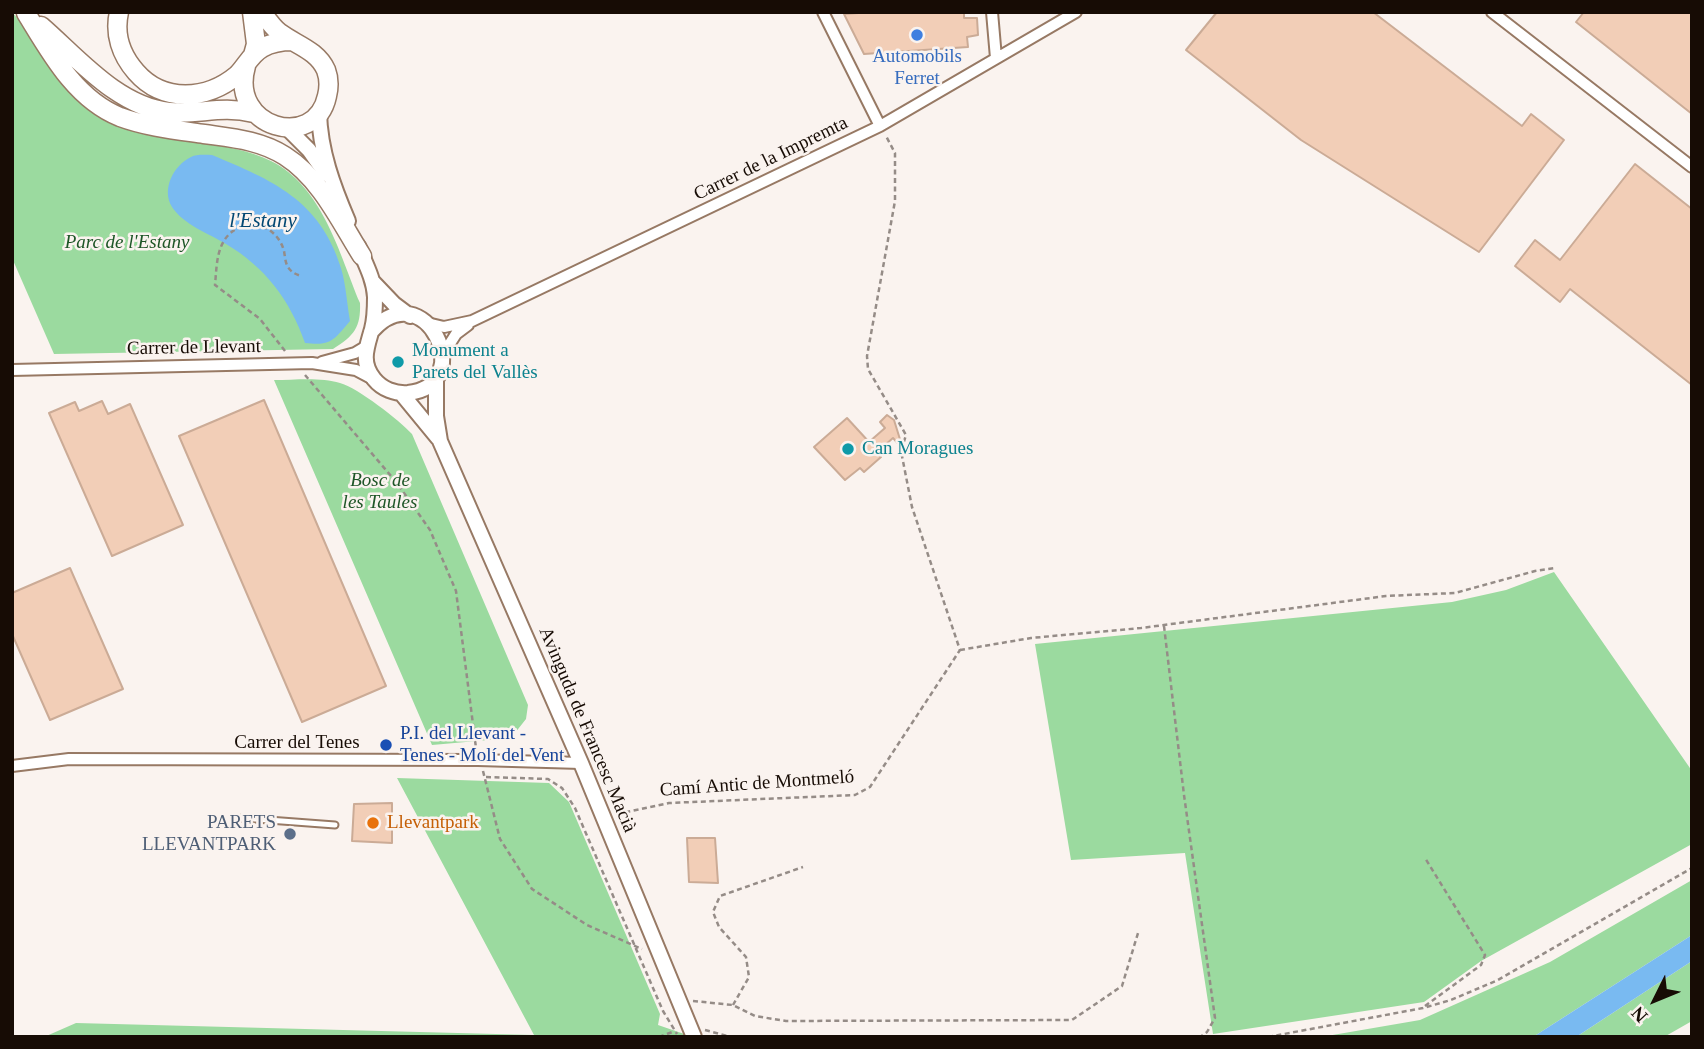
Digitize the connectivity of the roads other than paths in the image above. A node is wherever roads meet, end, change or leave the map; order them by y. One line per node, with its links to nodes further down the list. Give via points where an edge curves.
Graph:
1 (119, 12): 11 (highway, via 119,40 125,58 144,80 162,91 201,94 227,82)
2 (252, 12): 11 (highway, via 256,44)
3 (262, 12): 9 (highway)
4 (822, 12): 14 (street)
5 (992, 12): 10 (street)
6 (1076, 12): 10 (street, Carrer de la Impremta)
7 (1492, 12): 16 (street)
8 (26, 13): 12 (highway, via 125,97 148,107 180,112 225,108); 18 (highway, via 78,89 103,109 141,124 255,142 292,160 324,196)
9 (293, 41): 11 (highway, via 271,43); 13 (highway, via 319,58 326,71 329,86)
10 (996, 58): 14 (street, Carrer de la Impremta)
11 (250, 61): 12 (highway, via 243,82)
12 (254, 113): 15 (highway, via 269,124)
13 (319, 113): 15 (highway, via 309,122); 17 (street, via 320,138)
14 (880, 126): 21 (street, Carrer de la Impremta)
15 (287, 128): 17 (street)
16 (1692, 167)
17 (332, 184): 18 (street)
18 (362, 256): 19 (street)
19 (373, 282): 20 (street); 23 (street)
20 (410, 316): 22 (street); 23 (street, via 392,317)
21 (472, 321): 22 (street, via 444,327); 25 (street, via 456,334)
22 (427, 323): 25 (street, via 438,337)
23 (371, 332): 24 (street)
24 (365, 347): 26 (street); 29 (street, via 365,362)
25 (442, 356): 28 (street)
26 (312, 363): 27 (street, Carrer de Llevant); 29 (street, Carrer de Llevant, via 356,370)
27 (12, 370)
28 (436, 376): 30 (street, via 421,389); 31 (street)
29 (373, 379): 30 (street)
30 (401, 393): 31 (street)
31 (440, 441): 32 (street, Avinguda de Francesc Macià)
32 (581, 763): 33 (street, Carrer del Tenes, via 69,759); 36 (street, Avinguda de Francesc Macià)
33 (12, 766)
34 (242, 818): 35 (lane)
35 (335, 825)
36 (692, 1031)

